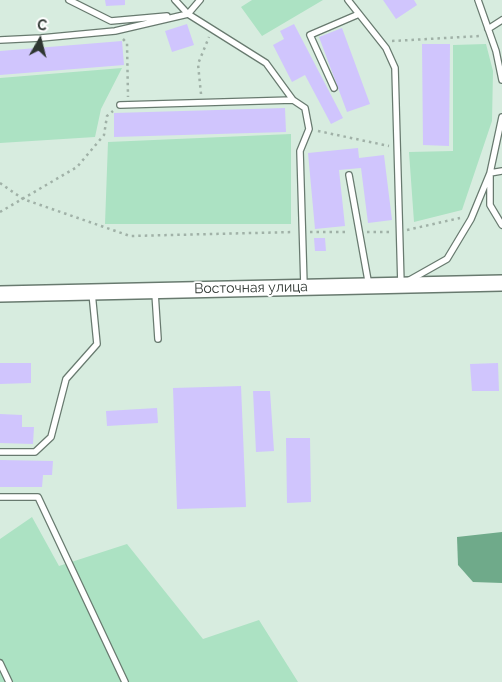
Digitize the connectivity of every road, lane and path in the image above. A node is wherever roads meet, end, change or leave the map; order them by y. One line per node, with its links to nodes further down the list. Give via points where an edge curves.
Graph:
1 (69, 0): 6 (lane, via 111,20)
2 (175, 0): 6 (lane)
3 (200, 0): 6 (lane)
4 (348, 0): 7 (lane)
5 (478, 0): 11 (lane)
6 (188, 14): 9 (lane); 10 (lane)
7 (359, 14): 13 (lane); 16 (lane, via 310,36)
8 (502, 20): 11 (lane)
9 (212, 29): 17 (lane, via 266,63); 18 (path, via 198,64)
10 (115, 31): 12 (lane); 20 (path, via 127,43)
11 (489, 32): 13 (path); 14 (lane)
12 (0, 40)
13 (380, 42): 23 (lane, via 394,68)
14 (500, 63): 15 (lane)
15 (502, 80)
16 (334, 88)
17 (293, 100): 18 (lane); 22 (lane, via 305,108)
18 (202, 103): 20 (lane)
19 (120, 105): 20 (lane); 28 (path, via 107,116 104,135 77,168)
20 (128, 105)
21 (502, 117): 25 (lane)
22 (309, 129): 23 (path); 32 (lane, via 300,151)
23 (396, 148): 34 (lane)
24 (502, 171): 25 (lane)
25 (490, 173): 30 (lane); 31 (lane, via 490,205)
26 (349, 175): 33 (lane)
27 (0, 183): 28 (path)
28 (23, 199): 29 (path); 32 (path, via 130,236)
29 (0, 212)
30 (472, 215): 34 (path); 36 (lane, via 447,258)
31 (502, 225)
32 (303, 232): 33 (path); 38 (lane)
33 (359, 232): 34 (path); 37 (lane)
34 (398, 232): 36 (lane)
35 (502, 283): 36 (main road, Восточная улица)
36 (401, 285): 37 (main road, Восточная улица)
37 (369, 286): 38 (main road, Восточная улица)
38 (304, 287): 39 (main road, Восточная улица)
39 (155, 290): 40 (main road, Восточная улица); 42 (lane)
40 (92, 292): 41 (main road, Восточная улица); 43 (lane, via 97,344 66,379 51,437 35,452)
41 (0, 294)
42 (158, 339)
43 (0, 452)
44 (0, 497): 47 (lane, via 38,496)
45 (0, 663): 46 (lane)
46 (9, 682)
47 (125, 682)

